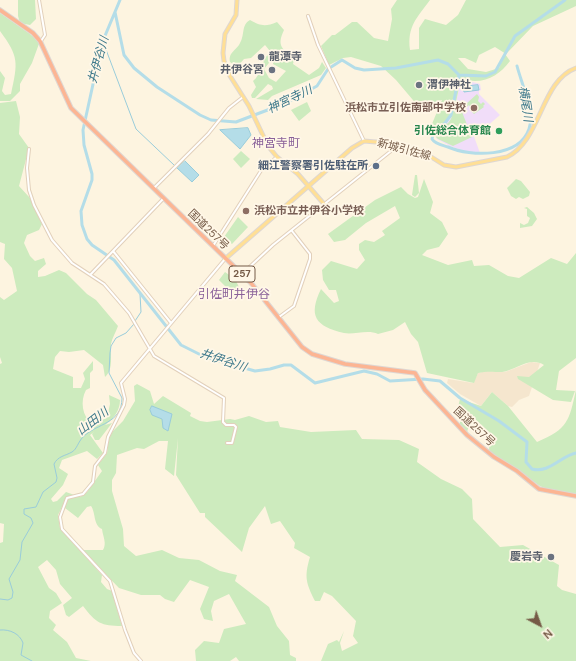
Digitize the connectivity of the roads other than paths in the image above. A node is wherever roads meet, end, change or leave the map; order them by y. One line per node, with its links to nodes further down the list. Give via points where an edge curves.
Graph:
1 (39, 0): 5 (street, via 45,35)
2 (236, 1): 7 (main road, via 236,15 225,34 223,53 230,76)
3 (0, 10): 5 (highway, 国道257号 / 257, via 33,33)
4 (308, 16): 8 (street, via 310,26)
5 (40, 41): 13 (highway, 国道257号 / 257, via 67,103)
6 (576, 68): 9 (main road, 新城引佐線, via 567,72 550,93 526,140 518,150 507,157 456,167 444,165 428,155 410,153)
7 (243, 96): 11 (main road, via 268,146); 13 (street)
8 (364, 141): 9 (main road, 新城引佐線); 12 (main road, 新城引佐線, via 352,148)
9 (396, 147): 15 (street)
10 (29, 149): 20 (street, via 27,178 34,205 52,240 68,259)
11 (277, 157): 12 (main road); 17 (street, via 262,169)
12 (308, 186): 15 (main road); 19 (main road, 新城引佐線)
13 (153, 189): 14 (highway, 国道257号 / 257)
14 (163, 199): 17 (highway, 国道257号 / 257); 18 (street)
15 (324, 204): 16 (street)
16 (292, 231): 21 (street); 22 (street, via 310,254 310,259 294,306)
17 (213, 247): 19 (highway, 国道257号 / 257)
18 (112, 252): 20 (street); 23 (street)
19 (225, 259): 21 (highway, 国道257号 / 257); 23 (street)
20 (91, 274): 24 (street, via 104,284 134,321)
21 (242, 274): 22 (highway, 国道257号 / 257)
22 (278, 318): 26 (highway, 国道257号 / 257, via 302,347 312,354 345,364 412,372 417,375 425,390 467,435 494,457 539,489)
23 (170, 324): 24 (street)
24 (149, 349): 25 (street, via 156,358 224,398 223,422 226,425 234,425 236,429 232,443); 27 (street, via 121,383 124,405 108,437 105,453 95,466 93,482 83,494 67,498 60,517 62,529 110,581 124,630)
25 (227, 443)
26 (576, 496)
27 (141, 661)

